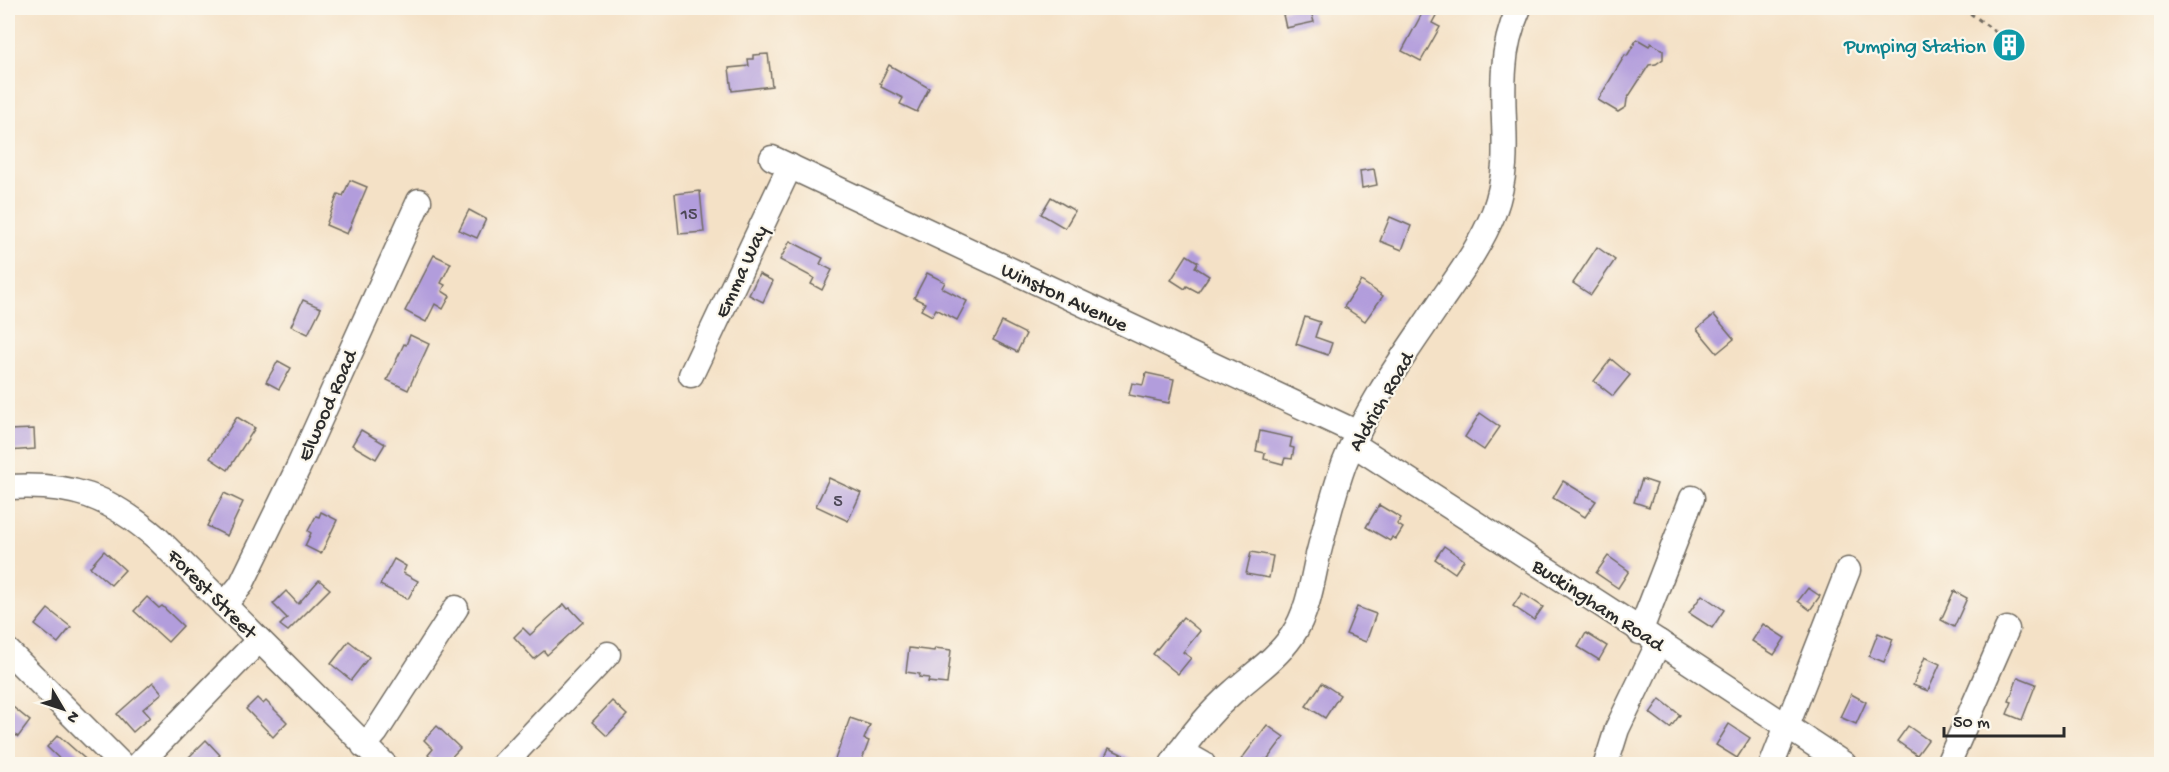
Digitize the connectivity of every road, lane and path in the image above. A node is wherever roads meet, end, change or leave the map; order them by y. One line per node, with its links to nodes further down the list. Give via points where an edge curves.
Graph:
1 (1520, 8): 7 (street, Aldrich Road, via 1508,41 1504,69 1504,177 1494,210 1474,254 1391,377)
2 (1963, 8): 3 (path)
3 (1996, 32)
4 (781, 162): 6 (street, Emma Way); 7 (street, Winston Avenue)
5 (419, 201): 11 (street, Elwood Road, via 298,468 241,585)
6 (691, 375)
7 (1355, 439): 14 (street, Buckingham Road); 20 (street, Aldrich Road, via 1328,514 1299,625 1281,650 1214,710)
8 (8, 487): 11 (street, Forest Street, via 74,490 121,510 158,539)
9 (1692, 498): 14 (street)
10 (1848, 570): 18 (street)
11 (224, 605): 15 (street, Forest Street)
12 (456, 608): 19 (street)
13 (2007, 629): 29 (street)
14 (1650, 637): 18 (street, Buckingham Road); 26 (street)
15 (259, 640): 19 (street, Forest Street); 22 (street)
16 (8, 651): 21 (street)
17 (608, 654): 24 (street)
18 (1788, 728): 27 (street); 28 (street, Buckingham Road)
19 (364, 746): 23 (street, Forest Street)
20 (1176, 758): 25 (street)
21 (121, 765)
22 (140, 765)
23 (384, 765)
24 (504, 765)
25 (1203, 765)
26 (1606, 765)
27 (1772, 765)
28 (1844, 765)
29 (1948, 765)

